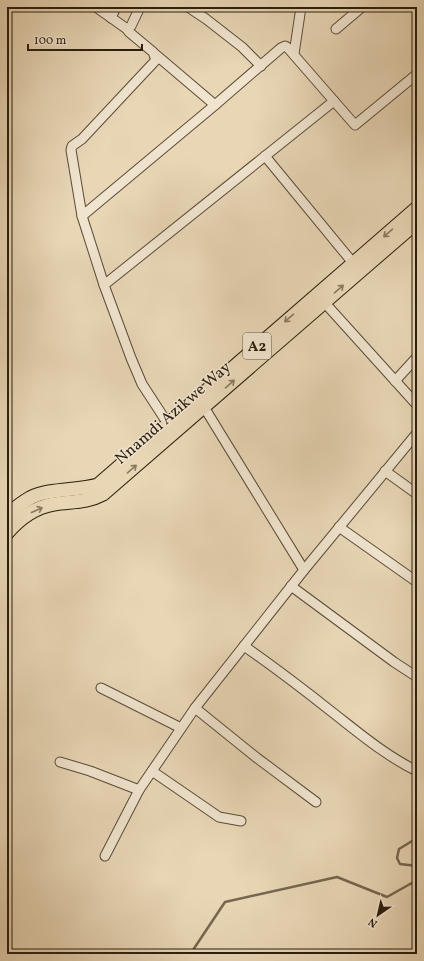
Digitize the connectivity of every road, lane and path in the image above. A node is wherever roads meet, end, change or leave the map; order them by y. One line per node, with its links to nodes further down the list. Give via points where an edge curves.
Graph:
1 (96, 7): 7 (street)
2 (116, 7): 7 (street)
3 (140, 7): 8 (street)
4 (188, 7): 12 (street, via 242,47)
5 (301, 7): 11 (street)
6 (362, 7): 9 (street)
7 (111, 18): 8 (street)
8 (127, 29): 10 (street)
9 (336, 30)
10 (155, 54): 15 (street); 18 (street, via 156,60 82,139 72,146)
11 (294, 54): 12 (street, via 285,46); 14 (street)
12 (261, 66): 15 (street)
13 (417, 74): 14 (street, via 355,125)
14 (334, 102): 16 (street)
15 (215, 105): 18 (street)
16 (265, 156): 20 (street); 21 (street)
17 (417, 208): 20 (highway, Nnamdi Azikwe Way / A2, one-way to 20)
18 (82, 216): 21 (street)
19 (417, 222): 22 (highway, Nnamdi Azikwe Way / A2, one-way to 19)
20 (353, 264): 27 (highway, Nnamdi Azikwe Way / A2, one-way to 27)
21 (104, 285): 27 (street, via 142,384)
22 (324, 302): 24 (street); 26 (highway, Nnamdi Azikwe Way / A2, one-way to 22)
23 (417, 357): 24 (street)
24 (395, 381): 25 (street)
25 (417, 405)
26 (204, 406): 33 (highway, Nnamdi Azikwe Way / A2, one-way to 26, via 38,508 88,501 103,494); 34 (street)
27 (168, 424): 31 (highway, Nnamdi Azikwe Way / A2, via 98,485 46,493 31,498)
28 (417, 433): 29 (street)
29 (386, 471): 30 (street); 32 (street)
30 (417, 494)
31 (7, 515)
32 (339, 527): 34 (street); 35 (street)
33 (7, 533)
34 (304, 570): 36 (street)
35 (417, 582)
36 (291, 586): 37 (street); 38 (street)
37 (244, 646): 40 (street); 44 (street, via 365,737)
38 (417, 677)
39 (101, 688): 41 (street)
40 (195, 708): 41 (street); 46 (street)
41 (181, 728): 43 (street)
42 (60, 762): 45 (street)
43 (152, 770): 45 (street); 47 (street, via 219,817)
44 (417, 770)
45 (139, 790): 48 (street)
46 (316, 802)
47 (241, 821)
48 (105, 856)

